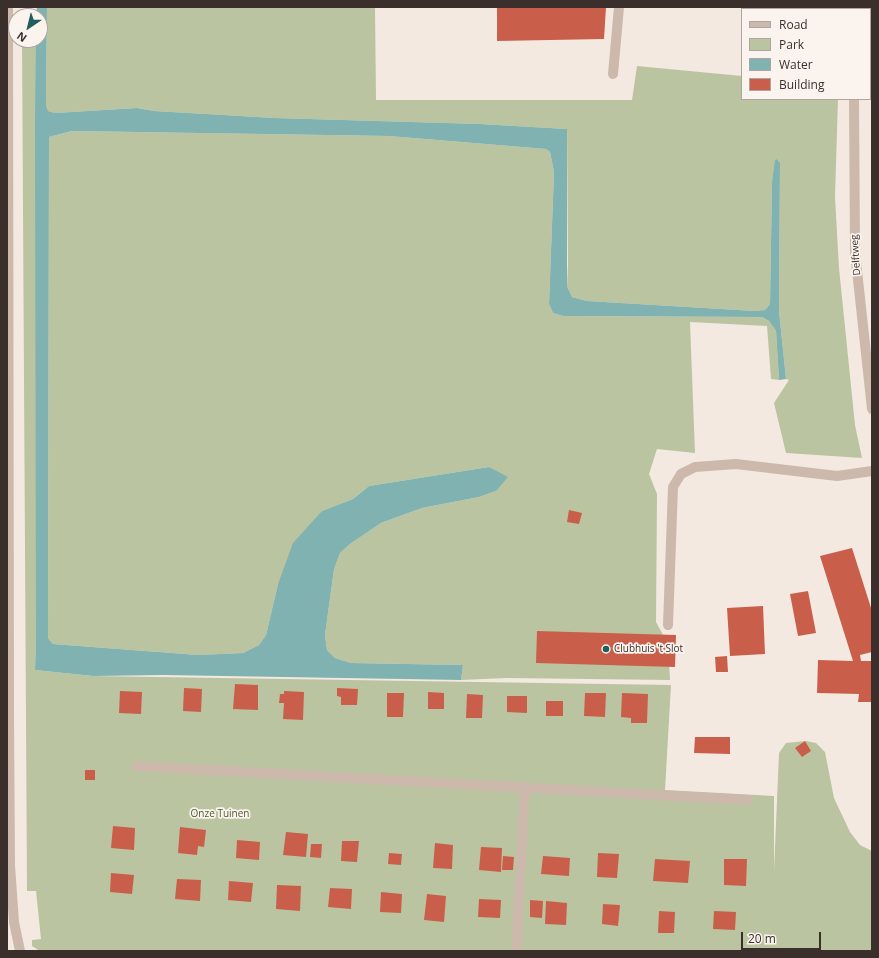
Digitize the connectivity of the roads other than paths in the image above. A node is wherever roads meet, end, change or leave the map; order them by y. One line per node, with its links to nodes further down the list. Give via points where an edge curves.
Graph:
1 (8, 7): 11 (street, via 8,714 10,857 14,922)
2 (619, 7): 3 (street)
3 (613, 74)
4 (854, 100): 5 (street, Delftweg, via 855,252)
5 (872, 409)
6 (872, 470): 7 (street, via 837,476 736,464 695,467 681,474 673,487)
7 (668, 625)
8 (136, 766): 9 (street)
9 (525, 787): 10 (street); 12 (street)
10 (748, 800)
11 (20, 951)
12 (516, 951)

